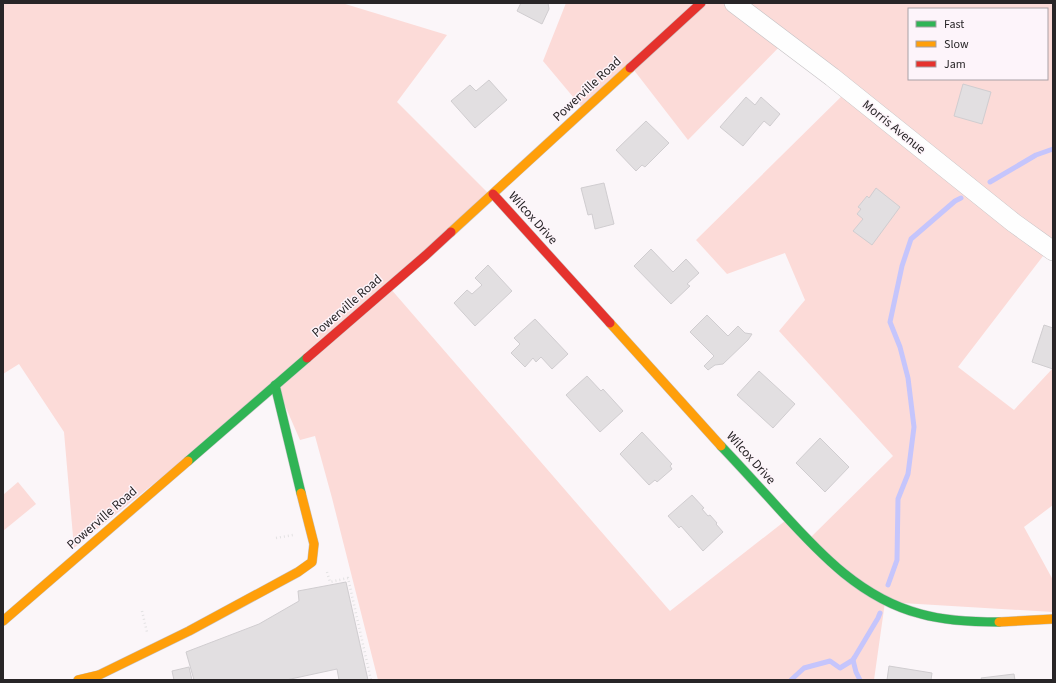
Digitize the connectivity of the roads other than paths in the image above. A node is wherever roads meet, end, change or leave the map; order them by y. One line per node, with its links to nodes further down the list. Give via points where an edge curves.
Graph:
1 (700, 3): 3 (street, Powerville Road)
2 (734, 3): 4 (street, Morris Avenue)
3 (493, 194): 5 (street, Powerville Road); 6 (street, Wilcox Drive, via 807,540 847,577 879,597 920,614 946,619 990,622)
4 (1053, 251)
5 (275, 385): 7 (street, Powerville Road); 8 (street, via 314,544 312,562 189,631 99,674)
6 (1053, 619)
7 (3, 621)
8 (78, 680)

